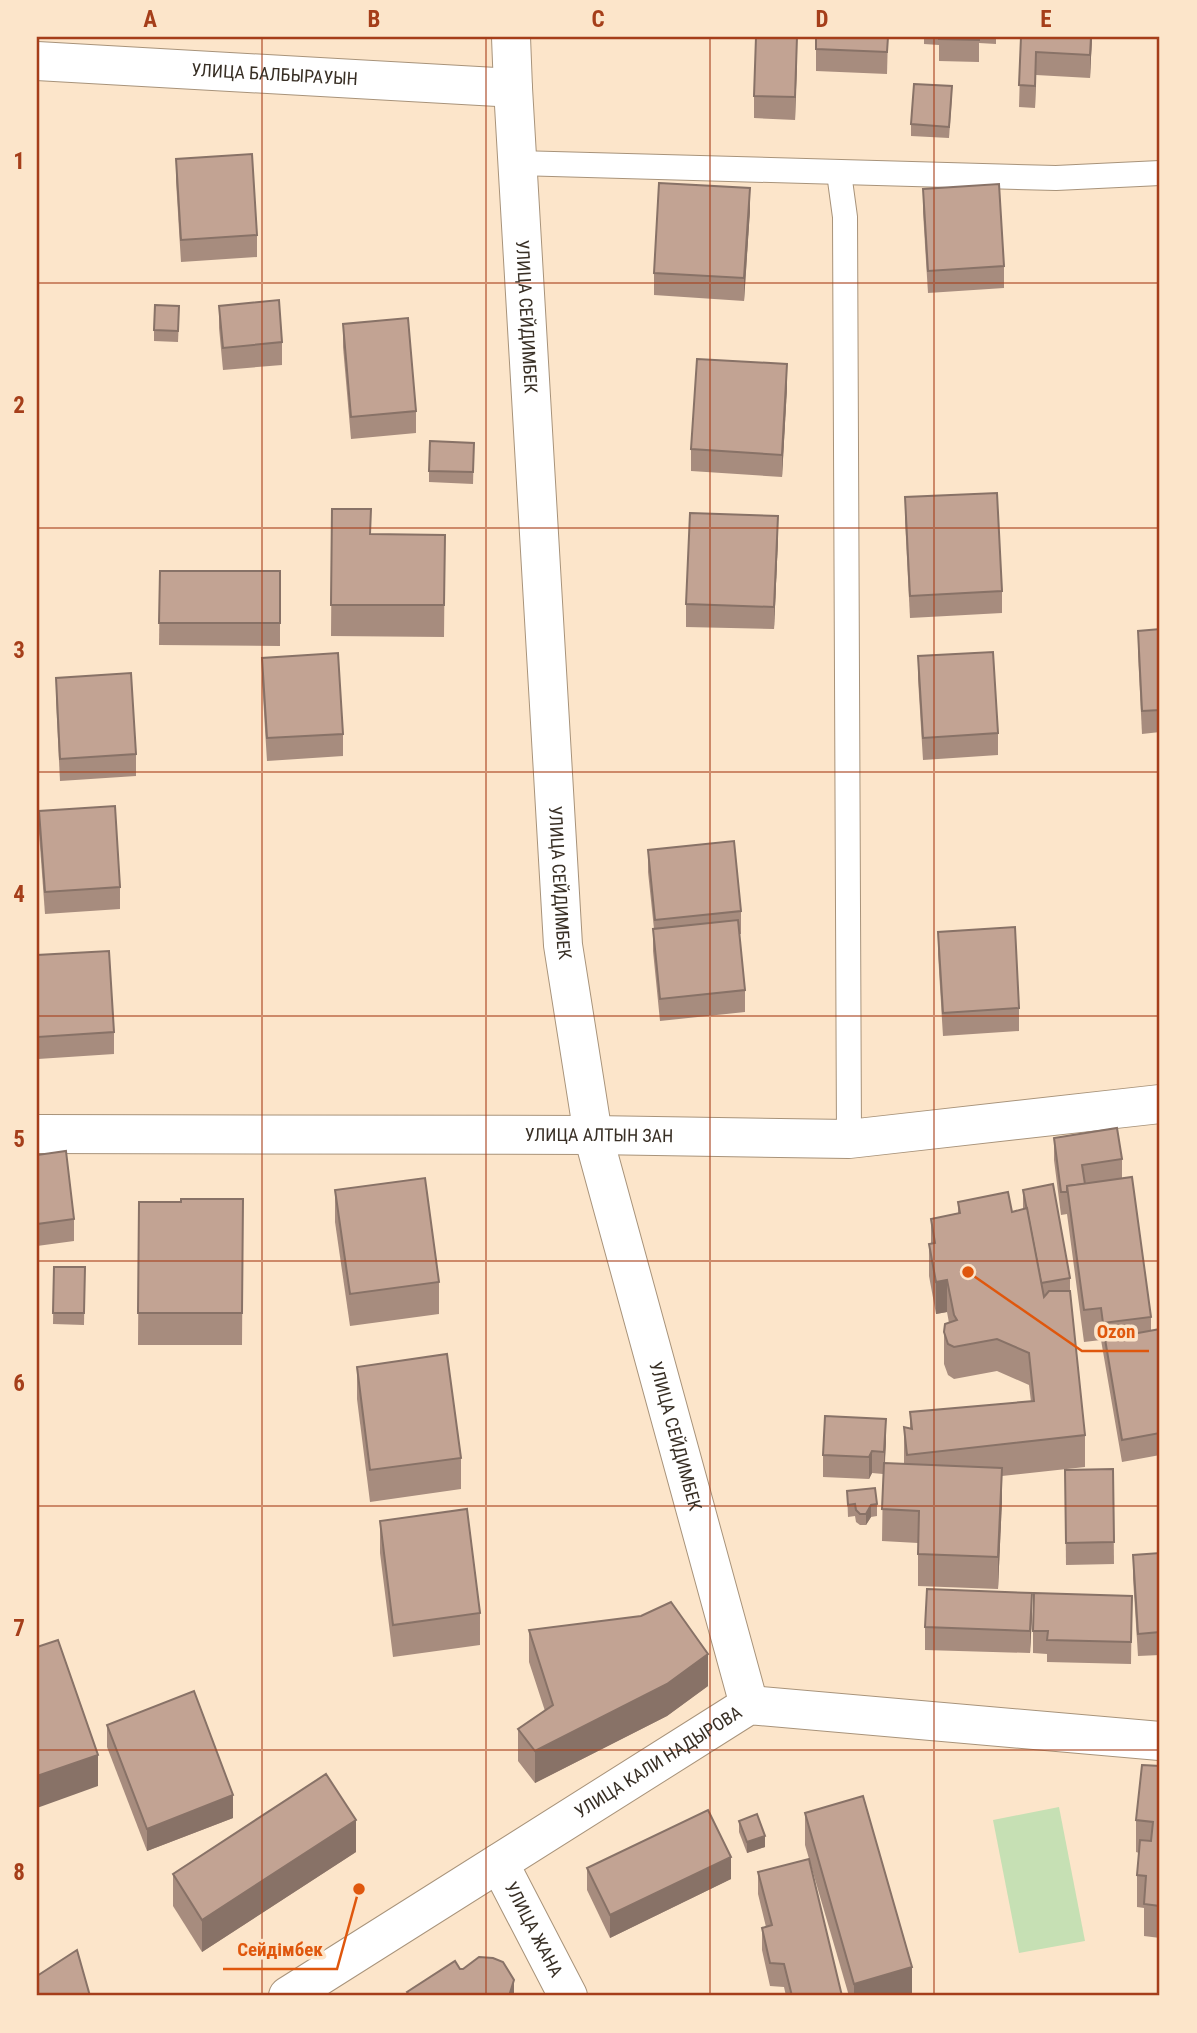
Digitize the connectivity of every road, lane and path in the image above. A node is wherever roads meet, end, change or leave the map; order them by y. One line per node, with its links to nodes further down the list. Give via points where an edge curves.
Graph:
1 (511, 37): 3 (street, УЛИЦА СЕЙДИМБЕК)
2 (37, 61): 3 (street, УЛИЦА БАЛБЫРАУЫН)
3 (513, 88): 4 (street, УЛИЦА СЕЙДИМБЕК)
4 (517, 163): 5 (lane); 9 (street, УЛИЦА СЕЙДИМБЕК, via 563,945)
5 (839, 173): 6 (lane, via 1056,178); 10 (lane, via 845,217)
6 (1160, 173)
7 (1160, 1104): 10 (street, УЛИЦА АЛТЫН ЗАН)
8 (37, 1134): 9 (street, УЛИЦА АЛТЫН ЗАН)
9 (593, 1135): 10 (street, УЛИЦА АЛТЫН ЗАН); 11 (street, УЛИЦА СЕЙДИМБЕК)
10 (849, 1139)
11 (749, 1705): 12 (street, УЛИЦА КАЛИ НАДЫРОВА); 13 (street, УЛИЦА КАЛИ НАДЫРОВА)
12 (1160, 1741)
13 (499, 1863): 14 (street, УЛИЦА КАЛИ НАДЫРОВА); 15 (street, УЛИЦА ЖАНА)
14 (288, 1996)
15 (568, 1996)

